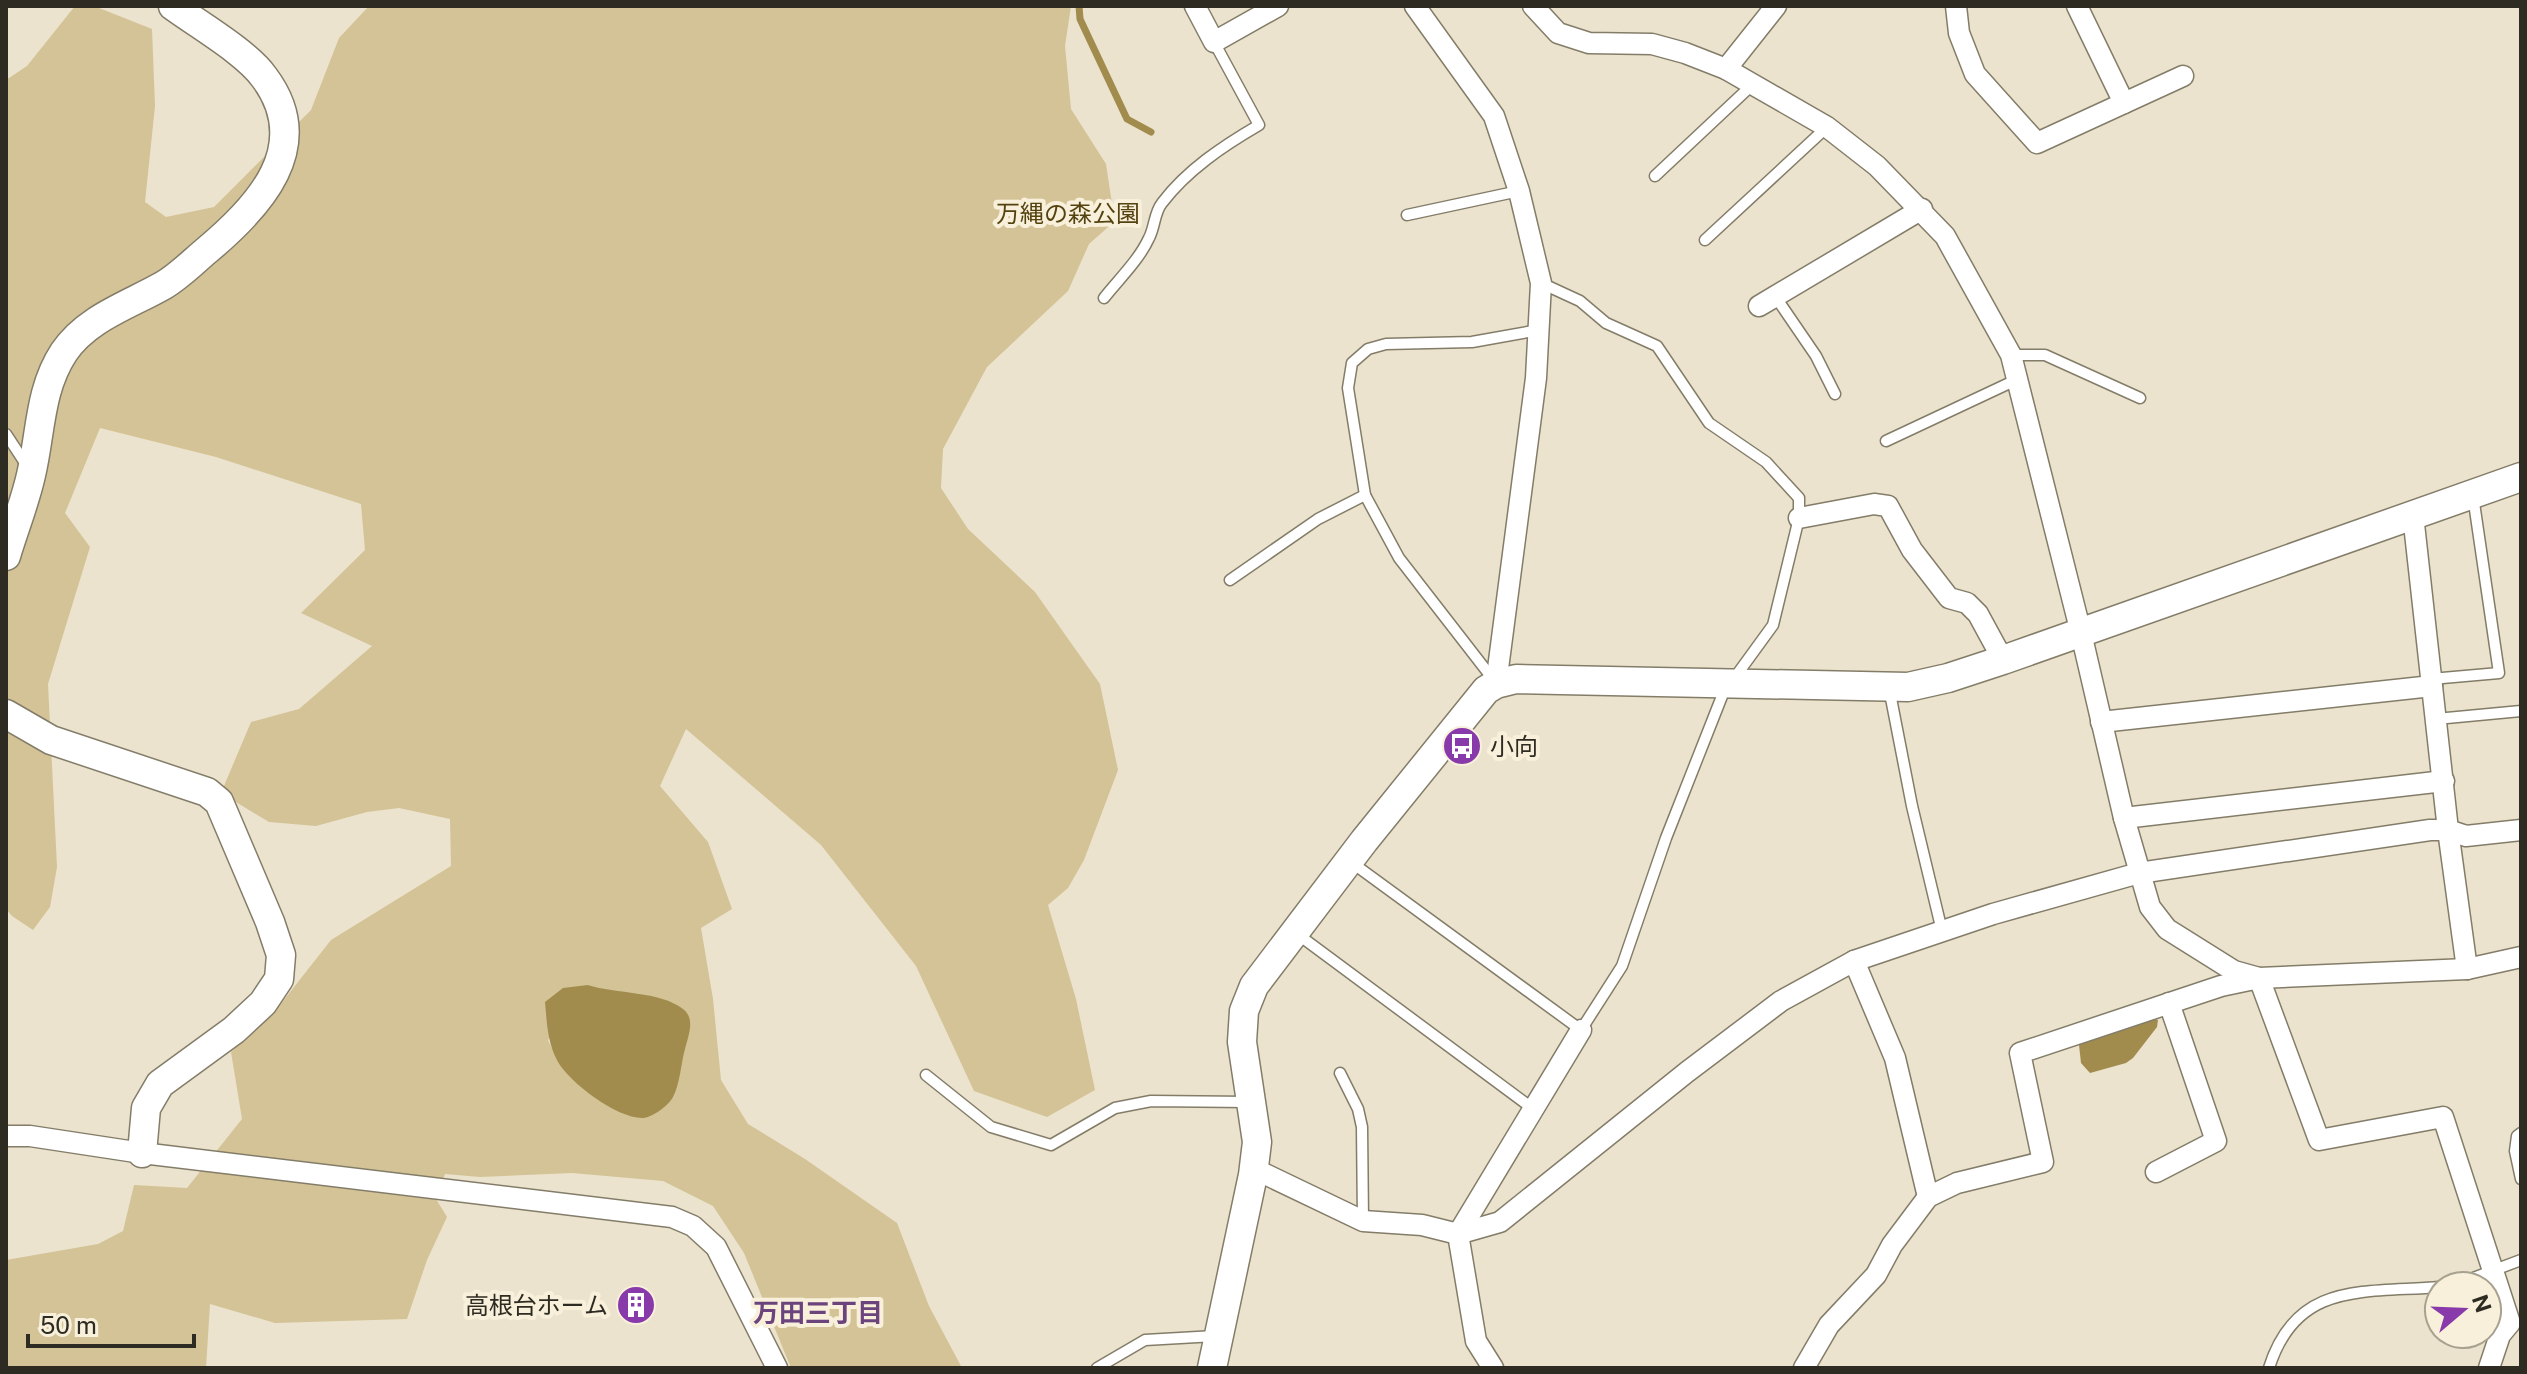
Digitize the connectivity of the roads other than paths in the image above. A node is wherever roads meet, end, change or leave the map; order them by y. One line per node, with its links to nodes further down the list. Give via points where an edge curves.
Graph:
1 (173, 6): 30 (street, via 263,75 284,123 283,159 269,186 234,228 167,283 86,328 65,351 48,380)
2 (1195, 6): 9 (street)
3 (1278, 6): 9 (street)
4 (1415, 6): 16 (street, via 1494,116)
5 (1533, 6): 10 (street, via 1558,33 1589,43 1652,44)
6 (1776, 6): 10 (street)
7 (1956, 6): 13 (street, via 1959,33 1975,74 2037,143)
8 (2077, 6): 13 (street)
9 (1214, 42): 21 (lane, via 1259,125 1220,148 1159,206 1150,238)
10 (1726, 69): 12 (street)
11 (2183, 76): 13 (street)
12 (1752, 85): 14 (street); 15 (lane)
13 (2124, 103)
14 (1827, 127): 17 (street); 19 (lane)
15 (1655, 176)
16 (1519, 191): 18 (lane); 20 (street)
17 (1922, 209): 22 (street); 24 (street, via 1945,236)
18 (1407, 215)
19 (1705, 240)
20 (1541, 283): 23 (street); 35 (lane, via 1580,301 1606,323 1657,346 1709,423 1790,485 1799,498)
21 (1104, 298)
22 (1767, 301): 26 (lane, via 1816,356)
23 (1539, 330): 33 (lane, via 1472,342 1386,344 1368,349 1352,363 1348,388); 41 (street)
24 (2011, 355): 25 (street); 27 (lane, via 2045,355)
25 (2016, 380): 29 (lane); 38 (street)
26 (1835, 394)
27 (2140, 398)
28 (6, 434): 30 (lane)
29 (1886, 441)
30 (32, 474): 36 (street)
31 (2521, 477): 32 (street)
32 (2472, 494): 34 (street); 40 (lane, via 2499,673)
33 (1365, 495): 37 (lane, via 1318,519); 41 (lane, via 1399,558)
34 (2413, 515): 38 (street); 40 (street)
35 (1799, 518): 39 (street, via 1888,506 1912,550 1949,598 1967,603 1978,614); 42 (lane, via 1773,625)
36 (6, 556)
37 (1230, 580)
38 (2081, 633): 39 (street); 47 (street)
39 (2003, 660): 43 (street, via 1948,678)
40 (2431, 682): 46 (street); 47 (street)
41 (1496, 684): 42 (street, via 1516,679); 52 (street)
42 (1729, 684): 43 (street); 61 (lane, via 1666,838 1622,966)
43 (1889, 686): 54 (lane)
44 (2521, 711): 46 (lane)
45 (6, 714): 68 (street, via 51,740 207,792 219,802 281,955 279,979 263,1003 160,1084 146,1108)
46 (2436, 719): 48 (street)
47 (2101, 722): 49 (street)
48 (2444, 781): 49 (street); 50 (street)
49 (2124, 818): 53 (street)
50 (2448, 830): 51 (street, via 2466,836); 53 (street); 58 (street)
51 (2521, 830)
52 (1349, 861): 55 (street); 61 (lane)
53 (2139, 873): 54 (street); 59 (street, via 2150,907 2167,929 2234,971)
54 (1942, 931): 57 (street)
55 (1295, 932): 64 (street, via 1254,986 1244,1011 1242,1042); 65 (lane)
56 (2521, 957): 58 (street)
57 (1854, 961): 72 (street, via 1895,1058); 74 (street, via 1781,1001 1500,1222)
58 (2467, 969): 59 (street)
59 (2259, 978): 60 (street); 76 (street, via 2319,1140 2443,1117)
60 (2169, 1003): 69 (street, via 2216,1141); 72 (street, via 2020,1053 2043,1162 1957,1183)
61 (1581, 1030): 65 (street)
62 (1340, 1073): 73 (lane, via 1362,1127)
63 (926, 1075): 64 (lane, via 991,1127 1051,1145 1115,1108 1151,1101)
64 (1252, 1103): 70 (street, via 1257,1142)
65 (1532, 1108): 74 (street)
66 (2521, 1133): 71 (lane, via 2515,1151)
67 (6, 1136): 68 (street)
68 (142, 1153): 82 (street, via 672,1217 693,1226 716,1247)
69 (2156, 1172)
70 (1253, 1175): 73 (street, via 1265,1174); 81 (street)
71 (2521, 1179)
72 (1928, 1197): 86 (street, via 1876,1275 1829,1325)
73 (1363, 1221): 74 (street, via 1422,1225)
74 (1458, 1234): 85 (street, via 1476,1341)
75 (2521, 1260): 77 (lane)
76 (2494, 1270)
77 (2499, 1270)
78 (2423, 1288): 87 (lane, via 2342,1294 2315,1304 2286,1332)
79 (2503, 1290): 80 (street)
80 (2516, 1319): 88 (street, via 2500,1335)
81 (1217, 1336): 83 (lane, via 1145,1340); 84 (street)
82 (777, 1368)
83 (1097, 1368)
84 (1212, 1368)
85 (1493, 1368)
86 (1804, 1368)
87 (2269, 1368)
88 (2489, 1368)

